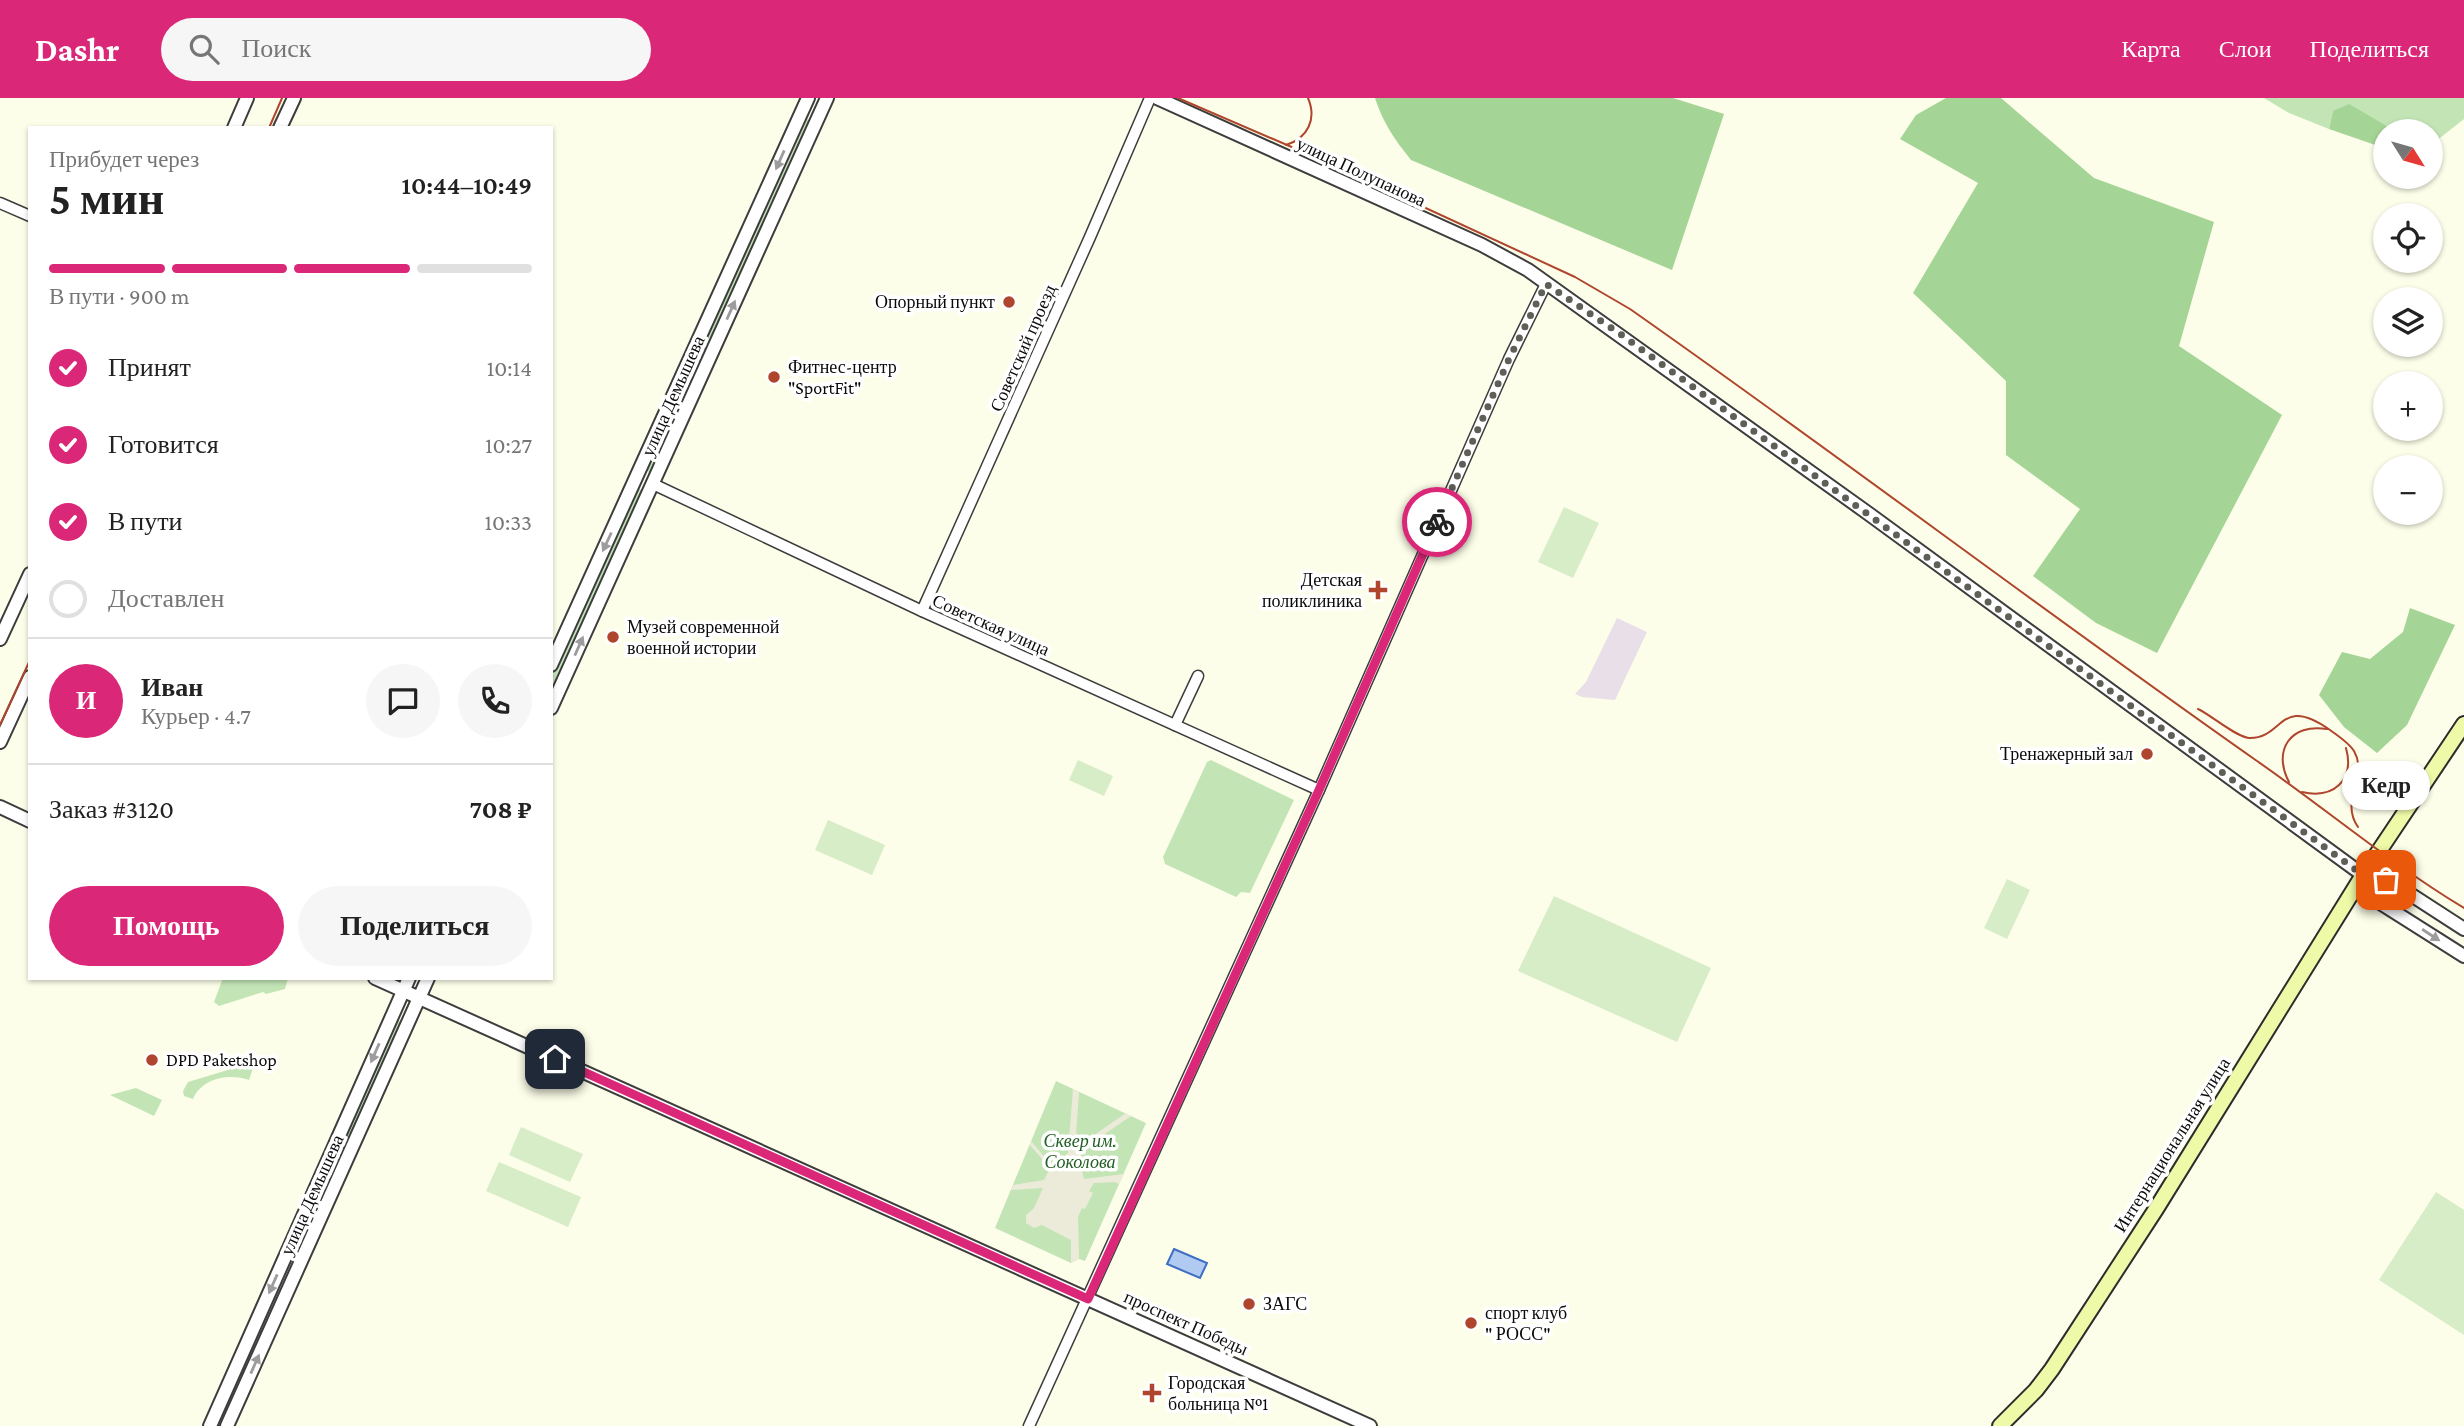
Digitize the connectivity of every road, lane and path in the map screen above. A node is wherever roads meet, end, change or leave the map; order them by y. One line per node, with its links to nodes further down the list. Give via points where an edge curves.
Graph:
1 (247, 98): 10 (street)
2 (294, 98): 11 (street)
3 (827, 98): 9 (street, улица Демышева)
4 (1150, 98): 18 (street, Советский проезд)
5 (1157, 98): 8 (street, улица Полупанова)
6 (1184, 98): 8 (street)
7 (806, 103): 9 (street); 15 (street, улица Демышева, one-way to 15)
8 (1171, 104): 14 (street, улица Полупанова, via 1482,245)
9 (819, 115): 16 (street, улица Демышева, one-way to 9)
10 (235, 126)
11 (281, 126)
12 (0, 203): 13 (street)
13 (28, 215)
14 (1546, 284): 27 (street); 30 (street, улица Полупанова)
15 (636, 480): 16 (street); 20 (street, улица Демышева, one-way to 20)
16 (653, 484): 18 (street, Советская улица); 23 (street, улица Демышева, one-way to 16)
17 (28, 578): 19 (street)
18 (922, 611): 25 (street, Советская улица)
19 (0, 639)
20 (553, 660)
21 (1198, 676): 25 (street)
22 (28, 681): 26 (street)
23 (553, 704)
24 (2464, 724): 30 (main road, Интернациональная улица)
25 (1175, 725): 27 (street, Советская улица)
26 (0, 742)
27 (1319, 790): 38 (street)
28 (0, 807): 29 (street)
29 (28, 820)
30 (2366, 877): 31 (street, via 2393,883); 32 (street, one-way to 32, via 2374,899); 43 (main road, Интернациональная улица, via 2052,1369)
31 (2464, 929)
32 (2464, 956)
33 (379, 980): 36 (street, проспект Победы)
34 (408, 980): 36 (street, улица Демышева)
35 (427, 980): 37 (street, улица Демышева)
36 (403, 991): 37 (street, проспект Победы); 39 (street, улица Демышева, one-way to 39)
37 (419, 998): 38 (street, проспект Победы); 40 (street, улица Демышева, one-way to 37)
38 (1088, 1299): 41 (street); 42 (street, проспект Победы)
39 (210, 1426)
40 (227, 1426)
41 (1029, 1426)
42 (1370, 1426)
43 (2000, 1426)

